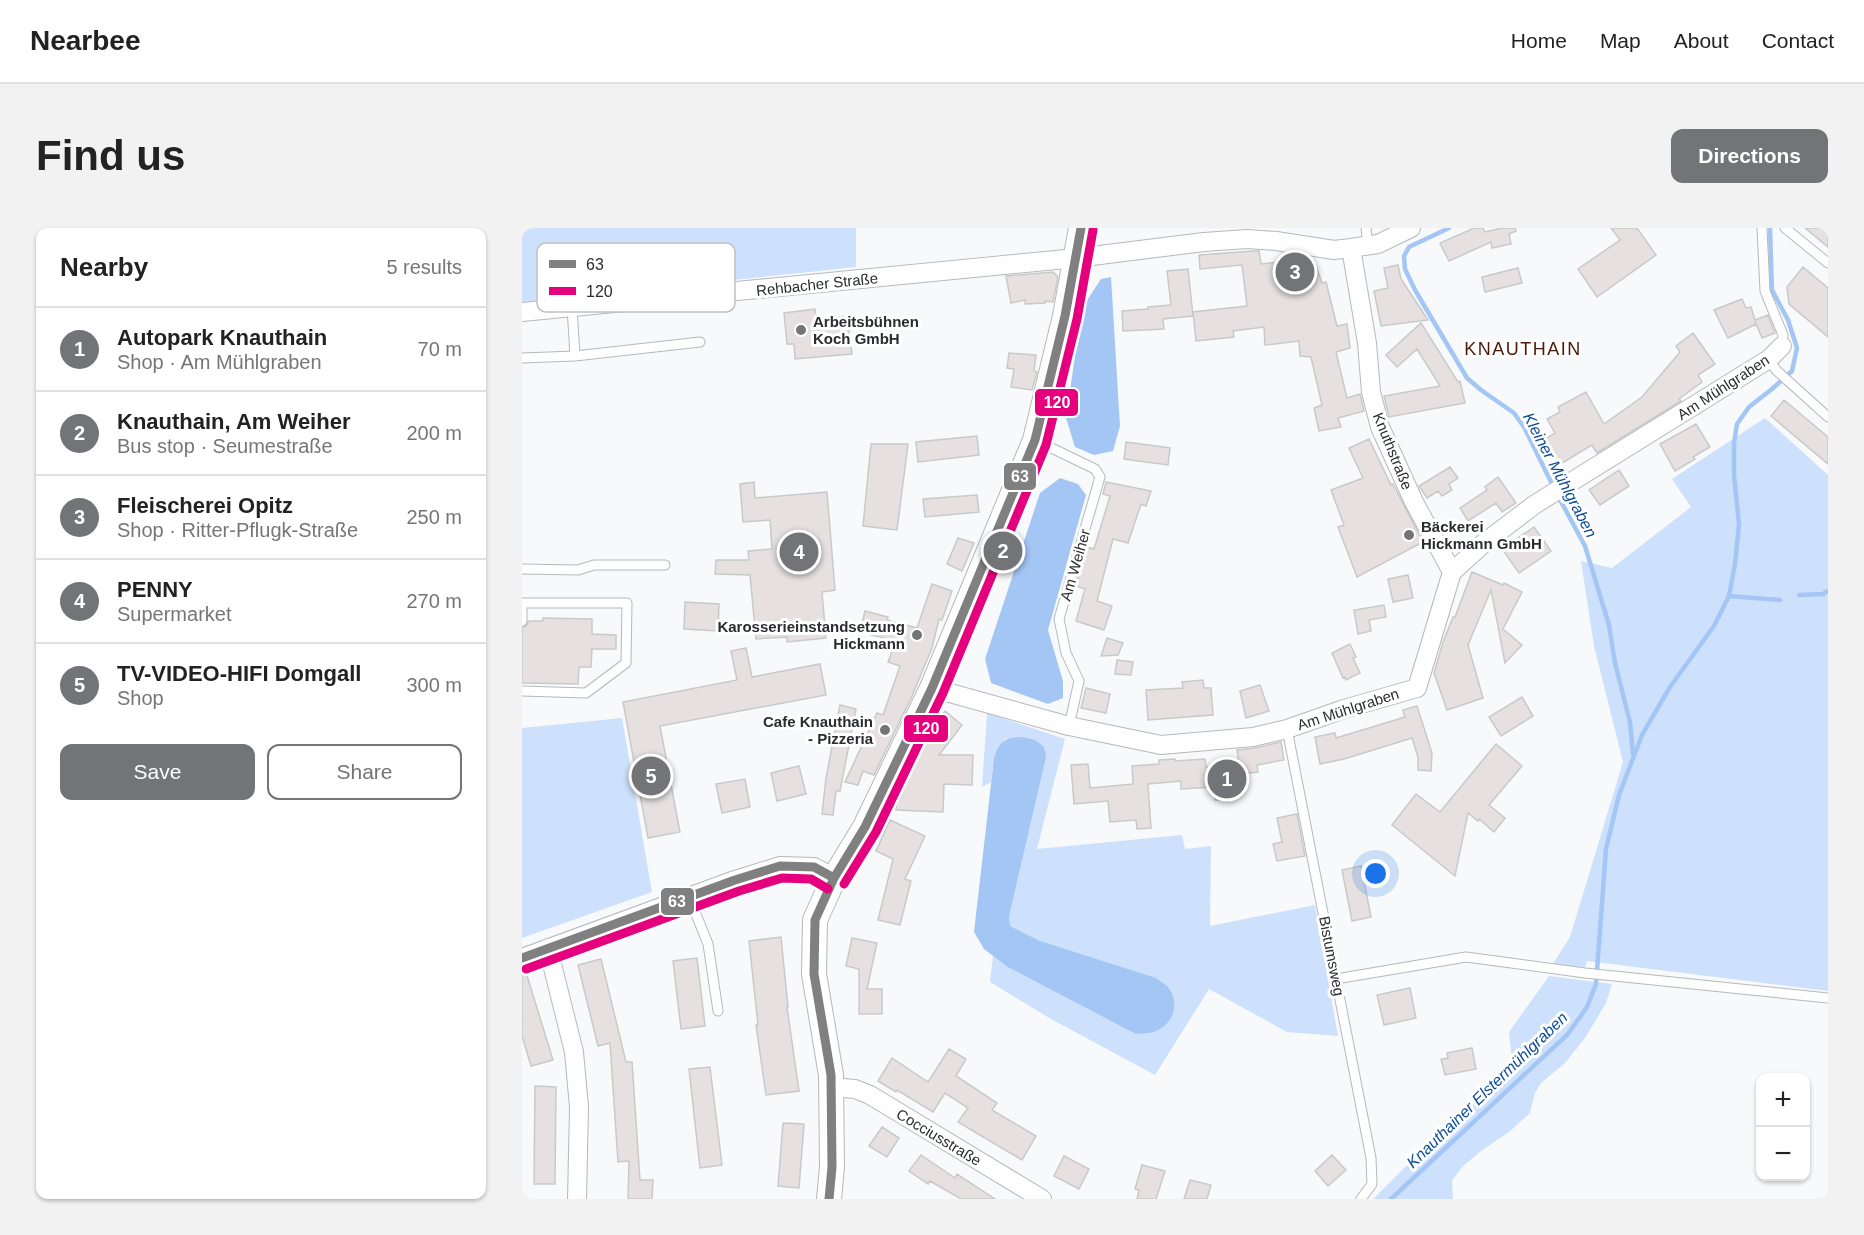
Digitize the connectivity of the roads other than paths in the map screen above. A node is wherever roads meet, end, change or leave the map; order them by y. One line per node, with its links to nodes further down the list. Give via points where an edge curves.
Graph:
1 (1081, 228): 6 (street)
2 (1411, 228): 5 (street, via 1378,244)
3 (1762, 228): 15 (lane, Am Mühlgraben, via 1765,291 1783,335)
4 (1785, 228): 7 (lane)
5 (1362, 241): 6 (street, Rehbacher Straße, via 1334,250 1247,239); 20 (street, Knuthstraße, via 1371,392 1380,427)
6 (1076, 258): 8 (street, Rehbacher Straße); 17 (street)
7 (1828, 263)
8 (735, 291)
9 (537, 310): 10 (street, Rehbacher Straße)
10 (522, 312)
11 (572, 312): 13 (lane)
12 (700, 342): 13 (lane)
13 (574, 356): 14 (lane)
14 (522, 358)
15 (1776, 358): 16 (lane, via 1792,384); 20 (street, Am Mühlgraben, via 1534,505)
16 (1828, 417)
17 (1035, 440): 23 (street); 25 (lane, Am Weiher, via 1095,470 1100,477 1059,619 1066,653 1079,681)
18 (665, 565): 19 (lane)
19 (522, 569)
20 (1452, 572): 26 (street, Am Mühlgraben, via 1417,688)
21 (522, 603): 22 (lane); 24 (lane, via 627,603 626,663 586,693)
22 (522, 621)
23 (932, 688): 25 (street, Am Mühlgraben); 27 (street, via 865,827)
24 (522, 691)
25 (1069, 726): 26 (street, Am Mühlgraben, via 1161,745 1253,737)
26 (1287, 729): 31 (lane, Bistumsweg)
27 (834, 878): 28 (street, via 814,867 780,866); 34 (street, via 815,920 814,974)
28 (689, 897): 29 (street); 33 (lane, via 708,944)
29 (548, 948): 30 (street); 35 (street, via 574,1052 579,1107)
30 (522, 958)
31 (1336, 979): 32 (lane, via 1466,957); 38 (lane, Bistumsweg, via 1371,1158 1372,1184)
32 (1828, 998)
33 (718, 1011)
34 (831, 1087): 36 (street); 37 (street, Cocciusstraße, via 870,1095)
35 (577, 1199)
36 (829, 1199)
37 (1042, 1199)
38 (1361, 1199)

